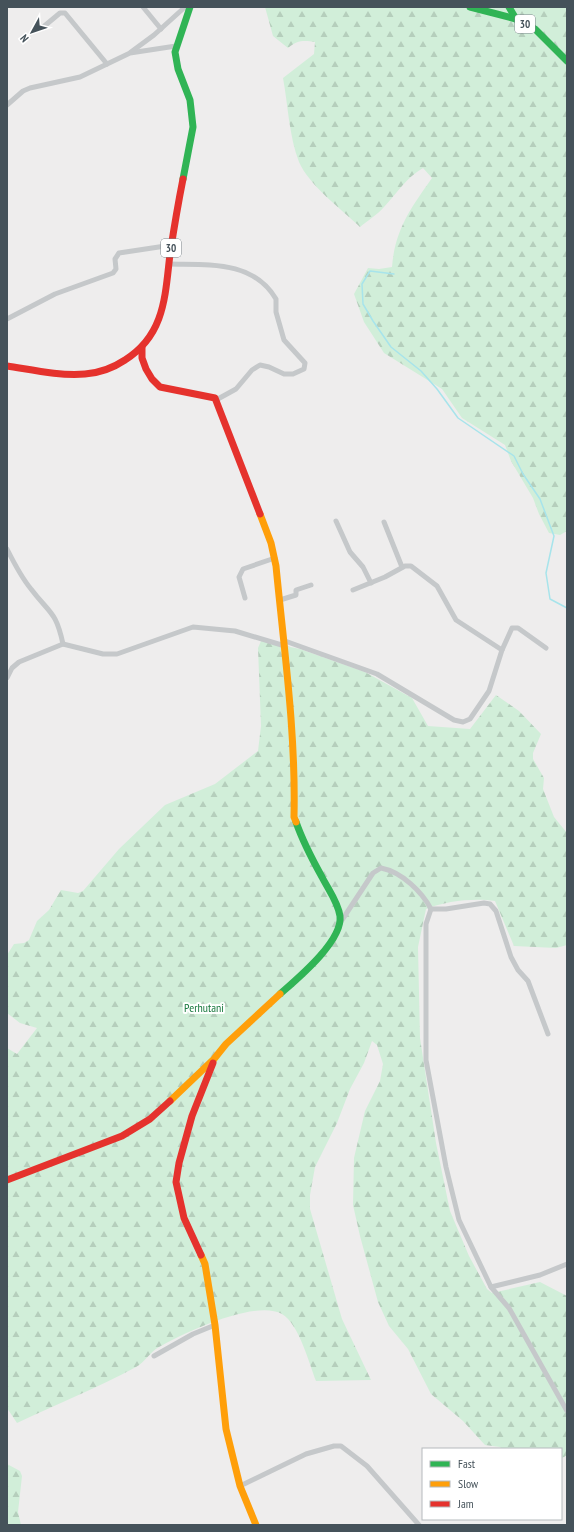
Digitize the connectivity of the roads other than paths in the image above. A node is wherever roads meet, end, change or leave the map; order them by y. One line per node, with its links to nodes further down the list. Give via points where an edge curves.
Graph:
1 (143, 7): 8 (street)
2 (185, 7): 8 (street)
3 (190, 7): 9 (main road, 30)
4 (470, 7): 6 (main road, 30)
5 (509, 7): 6 (main road)
6 (516, 20): 11 (main road, 30, via 541,34)
7 (42, 28): 12 (street, via 60,13 65,13)
8 (161, 29): 10 (street)
9 (176, 46): 10 (street); 14 (main road, 30, via 176,63 187,90 194,119)
10 (130, 52): 12 (street)
11 (567, 61)
12 (107, 64): 13 (street, via 69,81 30,88)
13 (7, 105)
14 (172, 245): 15 (main road, 30); 16 (street, via 119,253 115,259 116,268 113,273 55,294)
15 (169, 264): 17 (main road, 30, via 161,317 154,334); 19 (street, via 232,267 257,280 276,299 276,312 284,340 305,363 304,369 292,374 284,374 264,365 257,367 236,389)
16 (7, 319)
17 (142, 347): 18 (main road, 30, via 124,362 93,374 73,375); 19 (main road, via 142,361 157,385 212,396)
18 (7, 366)
19 (216, 400): 23 (main road, via 271,543)
20 (336, 521): 25 (street, via 350,552 363,567)
21 (384, 522): 24 (street)
22 (7, 549): 31 (street, via 26,584 56,616)
23 (274, 558): 28 (street, via 243,569 239,577); 29 (main road)
24 (402, 567): 25 (street); 33 (street, via 410,566 435,583 456,620)
25 (371, 583): 27 (street)
26 (311, 585): 29 (street, via 298,588 296,595)
27 (353, 590)
28 (245, 598)
29 (280, 600): 30 (main road)
30 (285, 643): 31 (street, via 235,631 199,627 117,654 103,654); 33 (street, via 371,671 454,720 463,722 470,719 489,691); 36 (main road, via 295,781 294,817 303,843 336,903 340,917)
31 (63, 644): 34 (street, via 19,662)
32 (546, 648): 33 (street, via 515,627 511,630)
33 (502, 650)
34 (7, 678)
35 (431, 909): 36 (street, via 414,886 382,868 373,873); 37 (street, via 484,903 493,907 511,957 528,981); 41 (street, via 426,924 425,1042 429,1078 459,1220)
36 (338, 926): 38 (main road, via 332,940 308,969 226,1044)
37 (548, 1034)
38 (214, 1059): 39 (main road, via 183,1090 137,1128); 42 (main road, via 192,1116 178,1163 176,1182 184,1218 205,1264)
39 (7, 1180)
40 (567, 1264): 41 (street, via 540,1275)
41 (491, 1287): 44 (street, via 509,1308)
42 (215, 1325): 43 (street); 45 (main road, via 226,1429)
43 (154, 1356)
44 (567, 1411)
45 (240, 1486): 46 (main road); 47 (street, via 306,1454 341,1446 367,1466)
46 (256, 1525)
47 (419, 1525)

